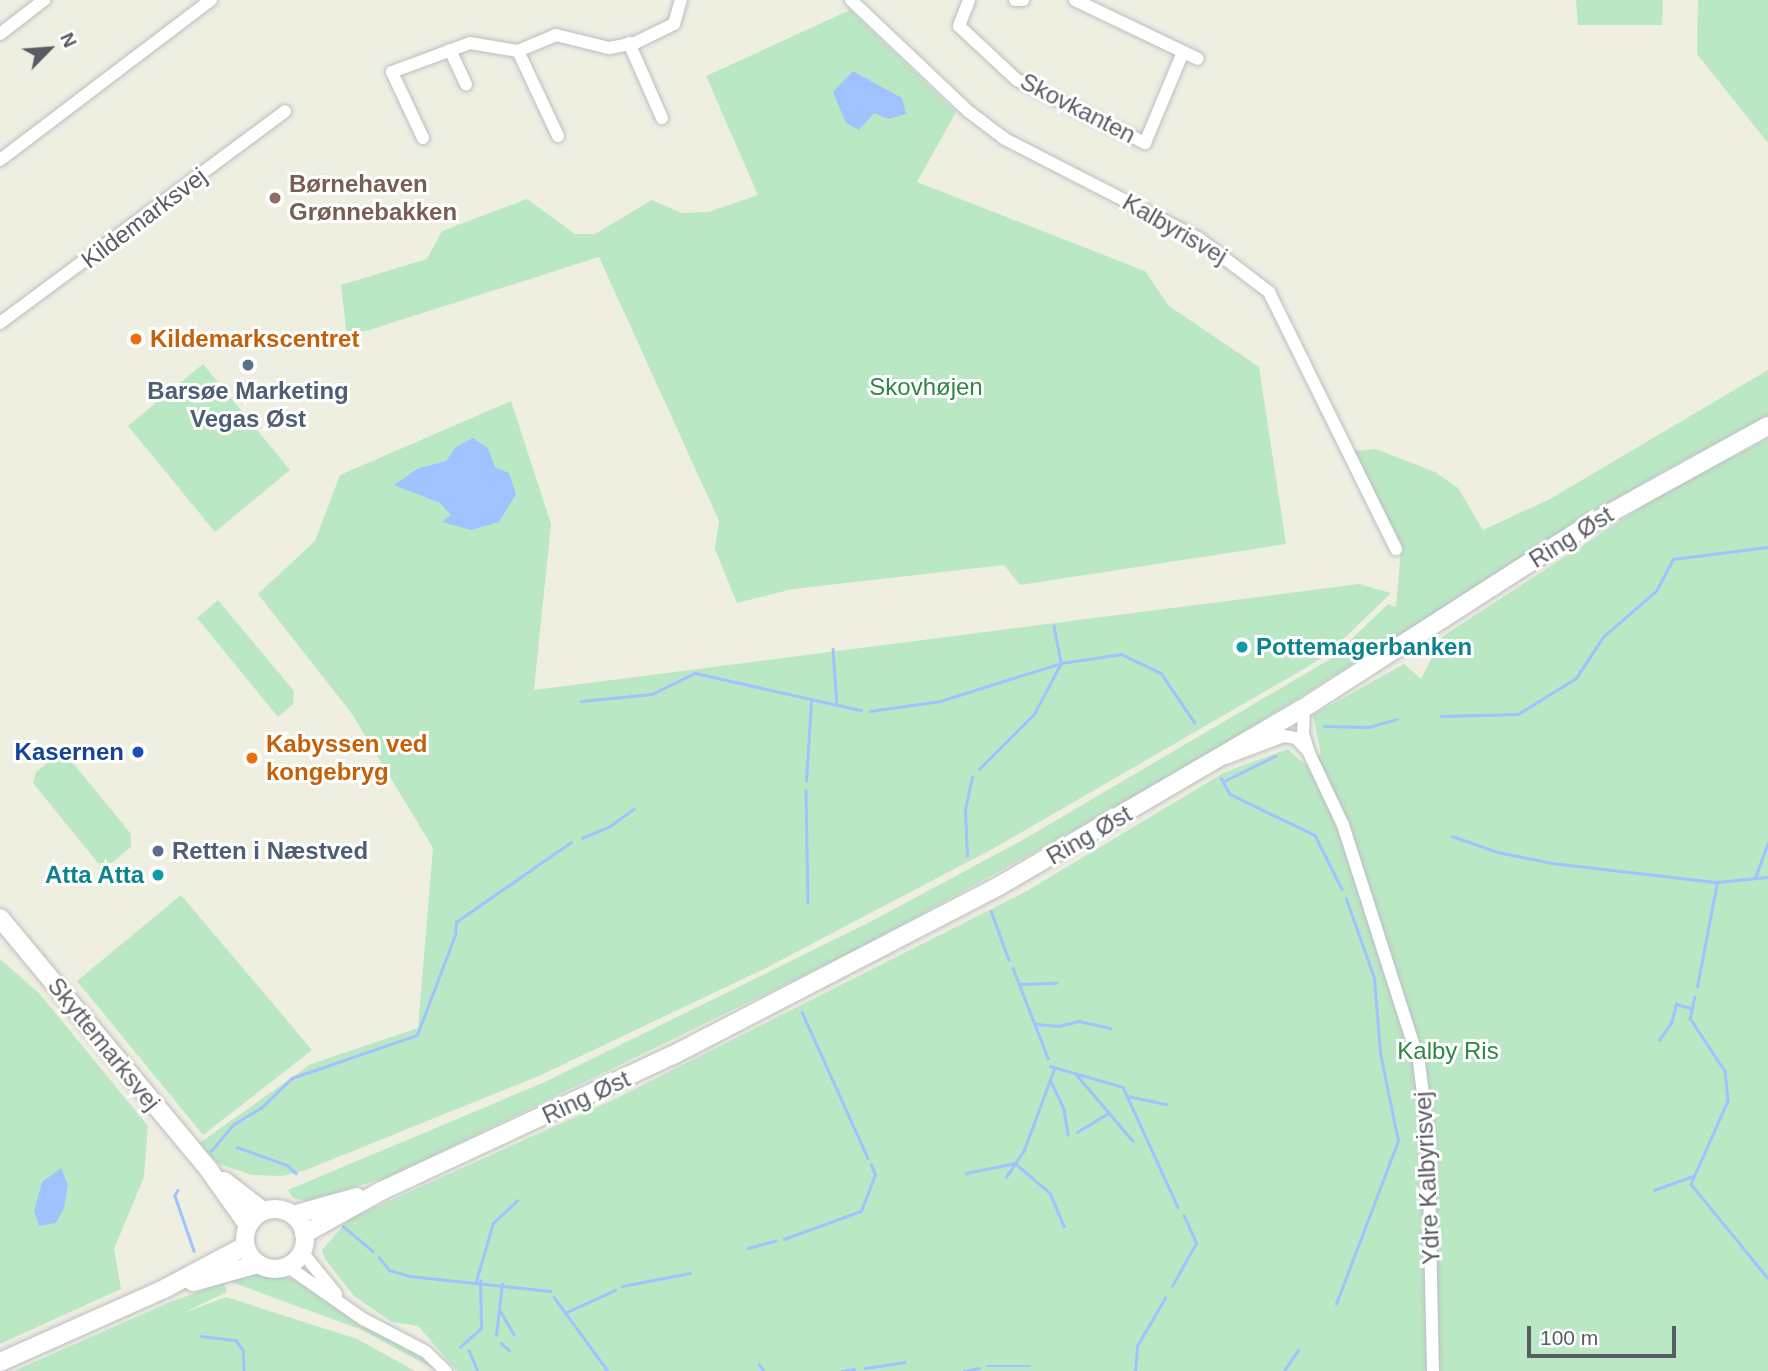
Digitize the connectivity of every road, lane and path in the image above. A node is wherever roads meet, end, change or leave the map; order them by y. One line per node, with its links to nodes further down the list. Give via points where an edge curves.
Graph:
1 (44, 0): 9 (street)
2 (211, 0): 20 (street)
3 (681, 0): 10 (street, via 674,24)
4 (851, 0): 23 (street, Kalbyrisvej, via 968,111 1005,139 1198,238 1269,292)
5 (969, 0): 13 (street, Skovkanten, via 959,26 1017,80 1146,143)
6 (1015, 0): 7 (street)
7 (1023, 0)
8 (1075, 0): 13 (street)
9 (0, 34)
10 (629, 43): 12 (street, via 609,48 556,35); 17 (street)
11 (450, 50): 12 (street, via 470,43); 15 (street); 19 (street, via 392,72)
12 (518, 51): 18 (street)
13 (1183, 52): 14 (street)
14 (1198, 58)
15 (466, 85)
16 (285, 111): 21 (street, Kildemarksvej)
17 (662, 118)
18 (558, 136)
19 (423, 138)
20 (0, 160)
21 (0, 323)
22 (1768, 426): 24 (main road, Ring Øst, via 1583,528)
23 (1396, 549)
24 (1304, 707): 25 (street, Ydre Kalbyrisvej, via 1303,734); 26 (main road, Ring Øst)
25 (1309, 753): 26 (street, via 1296,738 1284,736); 41 (street, Ydre Kalbyrisvej, via 1347,836 1419,1062 1428,1134)
26 (1216, 761): 29 (main road, Ring Øst, via 999,886 673,1055)
27 (0, 918): 28 (main road, Skyttemarksvej)
28 (209, 1170): 30 (main road, Skyttemarksvej); 32 (main road, Skyttemarksvej)
29 (381, 1191): 31 (main road, Ring Øst); 33 (main road, Ring Øst)
30 (263, 1211): 31 (main road, via 278,1209); 32 (main road)
31 (293, 1215): 33 (main road)
32 (248, 1225): 34 (main road)
33 (303, 1243): 36 (main road); 38 (street)
34 (245, 1246): 35 (main road); 37 (main road)
35 (258, 1264): 36 (main road); 37 (main road)
36 (287, 1266): 38 (street)
37 (162, 1290): 39 (main road)
38 (345, 1306): 40 (street, via 426,1352)
39 (0, 1362)
40 (446, 1371)
41 (1433, 1371)

